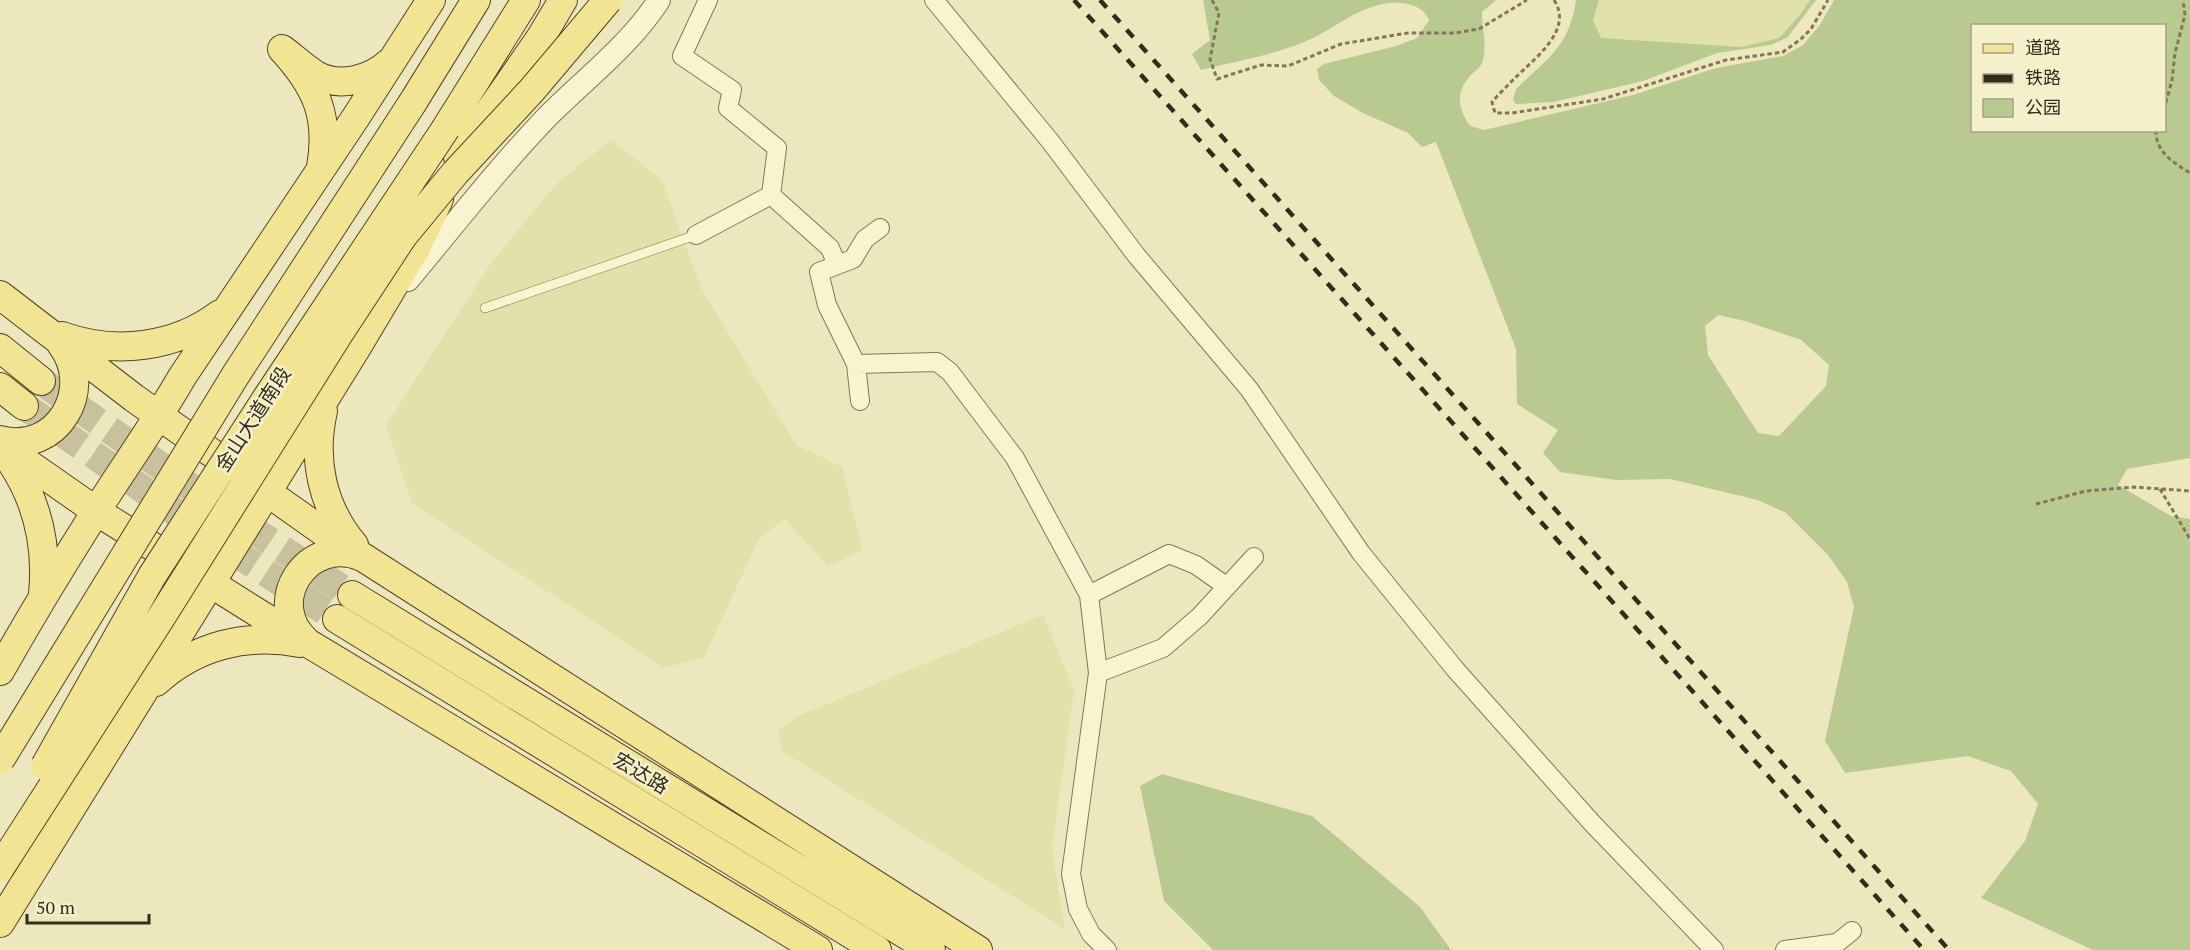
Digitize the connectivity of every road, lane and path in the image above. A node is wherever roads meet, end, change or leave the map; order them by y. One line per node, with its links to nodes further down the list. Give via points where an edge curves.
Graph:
1 (431, 0): 14 (main road)
2 (476, 0): 55 (main road, 金山大道南段, bridge, via 235,376)
3 (526, 0): 56 (main road, 金山大道南段, bridge, via 152,576)
4 (563, 0): 27 (main road, via 458,157 416,248)
5 (608, 0): 57 (main road, bridge, via 455,173 404,237)
6 (659, 0): 27 (street, via 640,25 484,188)
7 (708, 0): 19 (street, via 682,56 732,90 728,108 777,148)
8 (934, 0): 65 (street, via 1050,141 1136,255 1249,389 1361,553 1455,669 1592,823)
9 (1212, 0): 10 (path, via 1219,13 1210,59 1217,79 1261,64 1288,66 1341,44 1408,33 1479,29)
10 (1527, 0)
11 (1554, 0): 12 (path, via 1560,9 1560,19 1553,37 1491,102 1495,113 1603,99 1726,60 1783,52 1811,29)
12 (1828, 0)
13 (2183, 0): 15 (path, via 2185,15)
14 (394, 59): 17 (main road); 17 (main road, via 366,78 334,81 315,75 282,49 302,70 317,101 324,135)
15 (2166, 102)
16 (2156, 132): 18 (path, via 2156,140 2169,160)
17 (321, 170): 24 (main road)
18 (2190, 173)
19 (771, 195): 21 (street); 22 (street, via 830,249)
20 (880, 228): 22 (street, via 865,239 853,259)
21 (696, 235): 25 (lane)
22 (837, 265): 29 (street, via 819,272 827,305)
23 (0, 295): 26 (main road)
24 (229, 307): 26 (main road, via 182,335 147,345 92,344); 35 (main road)
25 (485, 309)
26 (49, 332): 35 (main road); 36 (main road, via 70,359 75,381 66,414 39,437)
27 (357, 347): 32 (main road)
28 (0, 348): 30 (main road)
29 (856, 364): 33 (street); 48 (street, via 937,362 950,372 1016,458)
30 (41, 381)
31 (0, 387): 34 (main road)
32 (329, 392): 39 (main road); 44 (main road, via 318,442 320,476 338,523)
33 (860, 401)
34 (24, 406)
35 (159, 416): 39 (main road); 41 (main road)
36 (0, 444): 41 (main road); 49 (main road, via 26,485 39,522 45,559)
37 (2160, 489): 38 (path); 40 (path, via 2086,491); 42 (path)
38 (2190, 491)
39 (267, 492): 44 (main road); 45 (main road)
40 (2036, 504)
41 (96, 511): 45 (main road); 49 (main road)
42 (2190, 539)
43 (1254, 557): 46 (street)
44 (368, 560): 51 (main road, via 333,552 312,560 296,576 289,597 291,618); 63 (main road)
45 (211, 584): 51 (main road); 54 (main road)
46 (1226, 586): 48 (street, via 1169,554); 53 (street, via 1200,616 1163,648)
47 (352, 595): 62 (main road, 宏达路)
48 (1089, 595): 53 (street)
49 (42, 597): 52 (main road)
50 (337, 620): 61 (main road, 宏达路)
51 (310, 645): 54 (main road, via 256,639 218,646 172,669); 60 (main road)
52 (0, 671)
53 (1098, 673): 64 (street, via 1071,874 1078,909 1091,934)
54 (135, 706): 58 (main road)
55 (0, 760)
56 (0, 850)
57 (0, 867)
58 (0, 923)
59 (1852, 931): 66 (street, via 1837,943)
60 (818, 950)
61 (877, 950)
62 (931, 950)
63 (978, 950)
64 (1107, 950)
65 (1714, 950)
66 (1785, 950)

